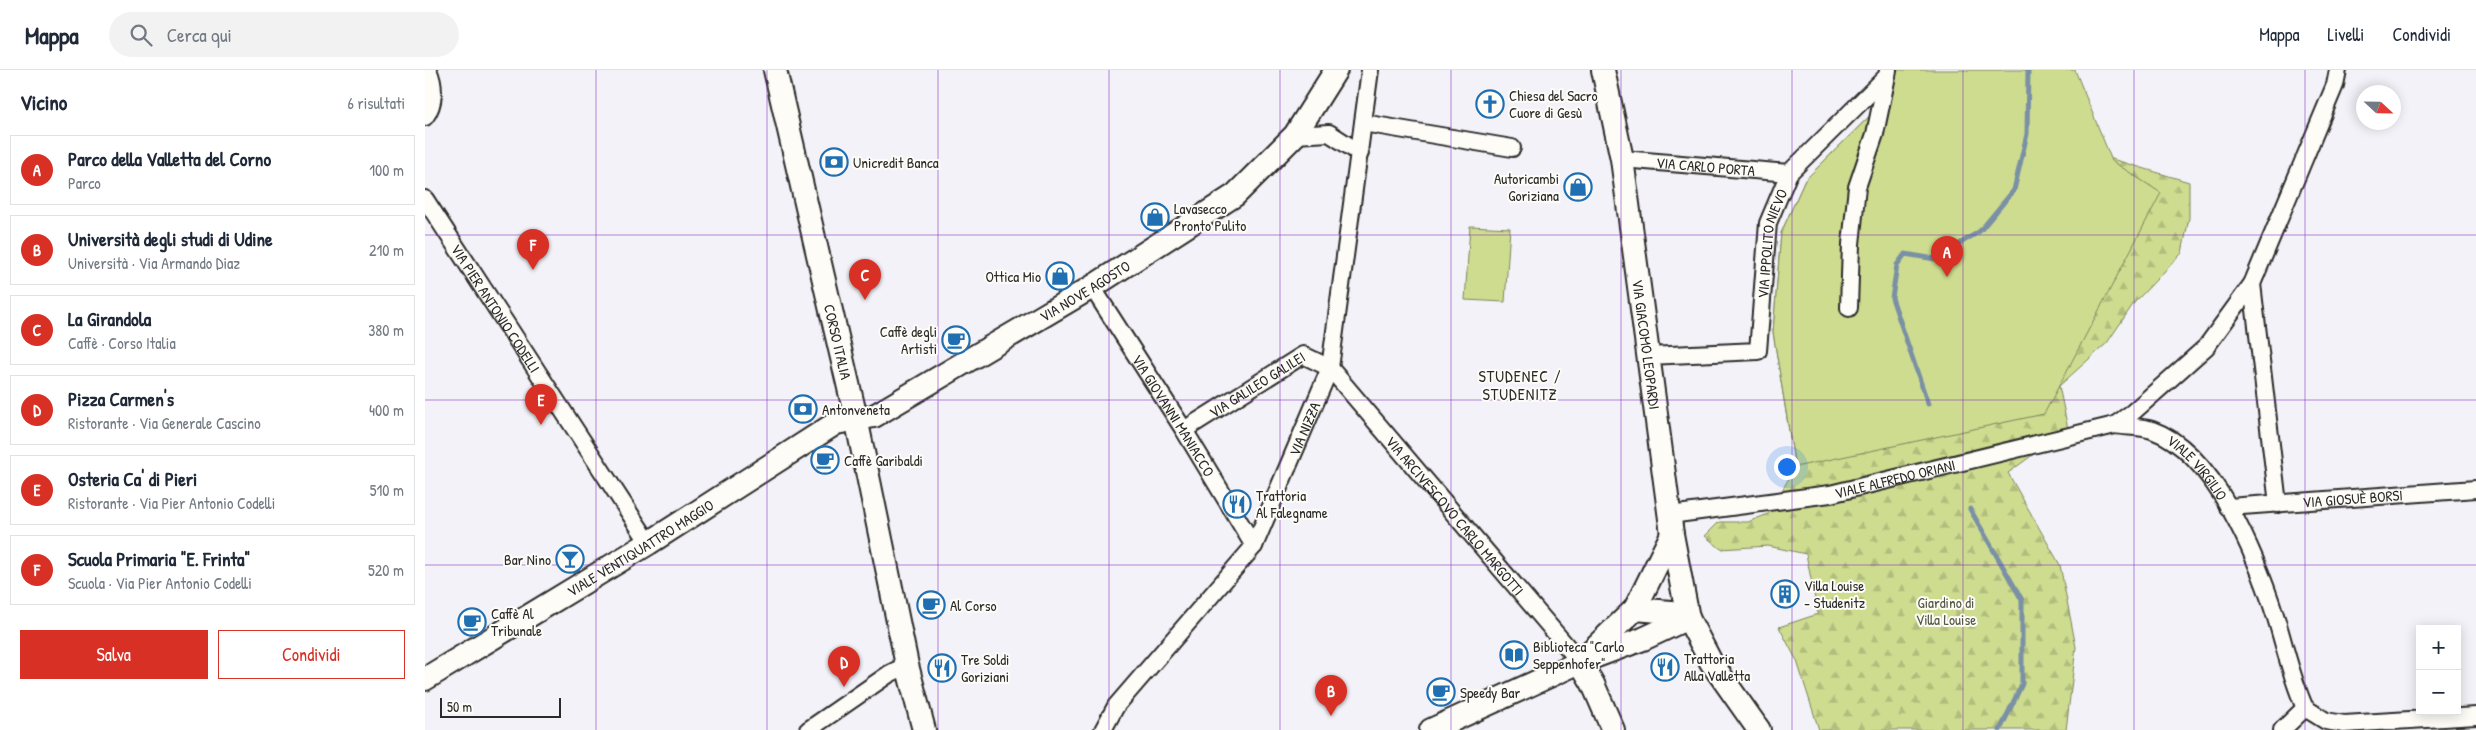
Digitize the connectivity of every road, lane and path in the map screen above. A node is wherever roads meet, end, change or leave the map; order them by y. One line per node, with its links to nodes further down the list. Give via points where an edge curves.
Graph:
1 (775, 70): 21 (main road, CORSO ITALIA)
2 (1335, 70): 10 (main road, VIA NOVE AGOSTO)
3 (1370, 70): 9 (street, VIA NIZZA)
4 (1603, 70): 13 (main road, VIA GIACOMO LEOPARDI)
5 (2338, 70): 16 (street, via 2335,85)
6 (432, 71): 8 (street, via 432,104)
7 (1887, 73): 14 (street, VIA IPPOLITO NIEVO); 18 (street, via 1875,134 1857,187)
8 (425, 118)
9 (1363, 123): 11 (street); 12 (street, VIA NIZZA)
10 (1295, 135): 12 (street, via 1329,133); 17 (main road, VIA NOVE AGOSTO, via 1235,195)
11 (1512, 148)
12 (1360, 153): 20 (street, VIA NIZZA)
13 (1622, 159): 14 (street, VIA CARLO PORTA); 19 (main road, VIA GIACOMO LEOPARDI)
14 (1789, 173): 19 (street, VIA IPPOLITO NIEVO, via 1768,223 1758,351)
15 (425, 199): 28 (street, VIA PIER ANTONIO CODELLI)
16 (2252, 284): 22 (street, via 2206,348); 25 (street)
17 (1092, 287): 21 (main road, VIA NOVE AGOSTO, via 874,416); 23 (street, VIA GIOVANNI MANIACCO)
18 (1849, 308)
19 (1648, 356): 27 (main road, VIA GIACOMO LEOPARDI)
20 (1330, 368): 23 (street, VIA GALILEO GALILEI, via 1303,355); 29 (street, VIA NIZZA); 32 (street, VIA ARCIVESCOVO CARLO MARGOTTI)
21 (855, 418): 28 (main road, VIALE VENTIQUATTRO MAGGIO, via 836,423); 33 (main road, CORSO ITALIA)
22 (2115, 425): 26 (street, VIALE VIRGILIO, via 2152,430 2185,447 2206,472); 27 (street, VIALE ALFREDO ORIANI, via 1831,494)
23 (1184, 430): 29 (street, VIA GIOVANNI MANIACCO)
24 (2476, 488): 25 (street, VIA GIOSUÈ BORSI)
25 (2278, 504): 26 (street, VIA GIOSUÈ BORSI)
26 (2228, 507): 35 (street, VIALE VIRGILIO, via 2246,538)
27 (1671, 524): 30 (main road); 31 (main road, VIA GIACOMO LEOPARDI)
28 (649, 543): 34 (main road, VIALE VENTIQUATTRO MAGGIO)
29 (1253, 546): 39 (street, VIA NIZZA, via 1117,706)
30 (1635, 609): 31 (main road, via 1671,612); 32 (main road)
31 (1688, 618): 32 (main road, via 1643,639); 42 (main road, VIA GIACOMO LEOPARDI, via 1711,662)
32 (1579, 662): 40 (main road); 41 (main road, via 1593,684)
33 (907, 665): 37 (street); 38 (main road, CORSO ITALIA)
34 (425, 679)
35 (2305, 708): 36 (street, via 2326,721 2344,724); 43 (street)
36 (2476, 716)
37 (808, 730)
38 (924, 730)
39 (1103, 730)
40 (1431, 730)
41 (1613, 730)
42 (1759, 730)
43 (2282, 730)

